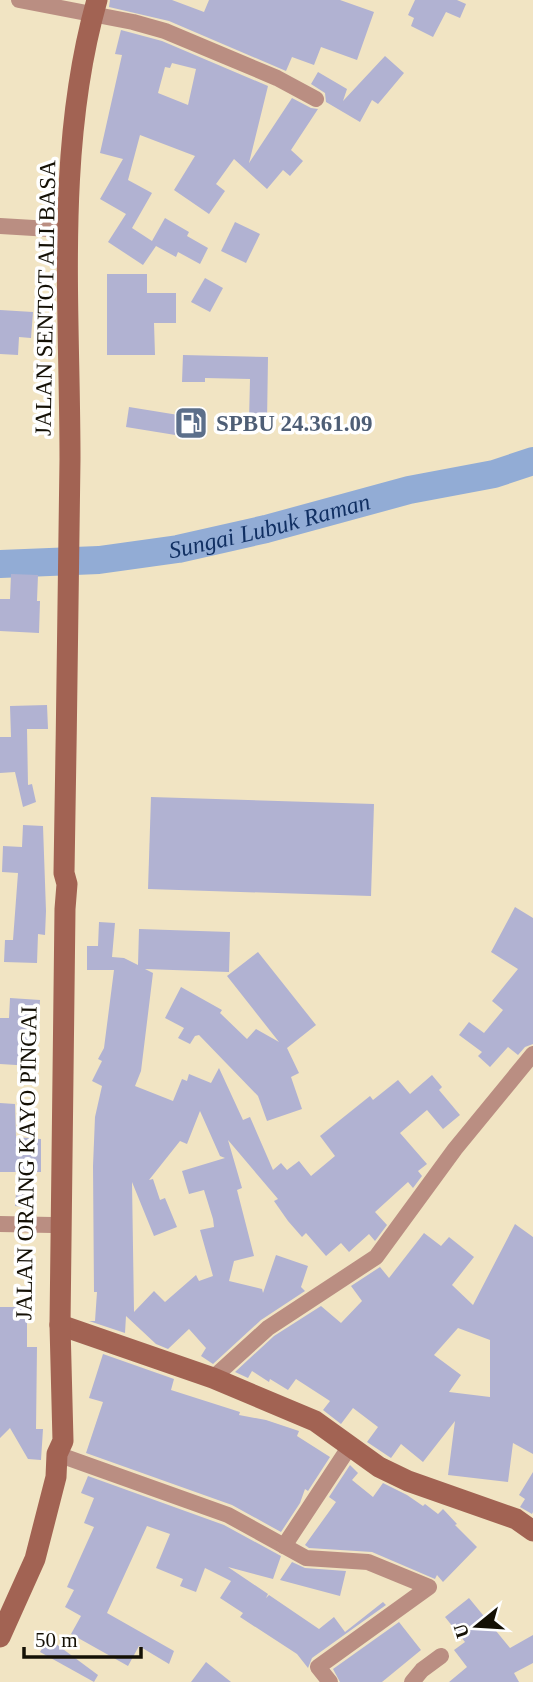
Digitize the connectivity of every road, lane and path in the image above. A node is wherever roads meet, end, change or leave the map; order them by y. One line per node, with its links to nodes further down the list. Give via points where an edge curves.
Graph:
1 (19, 0): 2 (street)
2 (94, 7): 3 (street, via 165,31); 5 (main road, JALAN SENTOT ALI BASA, via 81,58)
3 (316, 99)
4 (0, 226): 5 (street)
5 (67, 230): 6 (main road, JALAN SENTOT ALI BASA)
6 (69, 578): 7 (main road, JALAN ORANG KAYO PINGAI)
7 (64, 873): 10 (main road, JALAN ORANG KAYO PINGAI, via 56,884); 11 (main road, JALAN ORANG KAYO PINGAI, via 68,884)
8 (533, 1054): 12 (street, via 376,1257 268,1328)
9 (0, 1224): 10 (street)
10 (52, 1225): 14 (main road, JALAN ORANG KAYO PINGAI, via 49,1443)
11 (60, 1325): 12 (main road); 14 (main road, JALAN ORANG KAYO PINGAI, via 63,1441)
12 (214, 1378): 13 (main road, via 315,1421)
13 (350, 1446): 15 (main road, via 408,1481); 16 (street)
14 (57, 1454): 16 (street, via 228,1515); 17 (main road, JALAN ORANG KAYO PINGAI, via 56,1477 35,1559)
15 (532, 1528)
16 (284, 1546): 19 (street, via 306,1558 368,1562 429,1587 318,1667)
17 (0, 1636)
18 (441, 1656): 20 (street)
19 (330, 1682)
20 (412, 1682)

